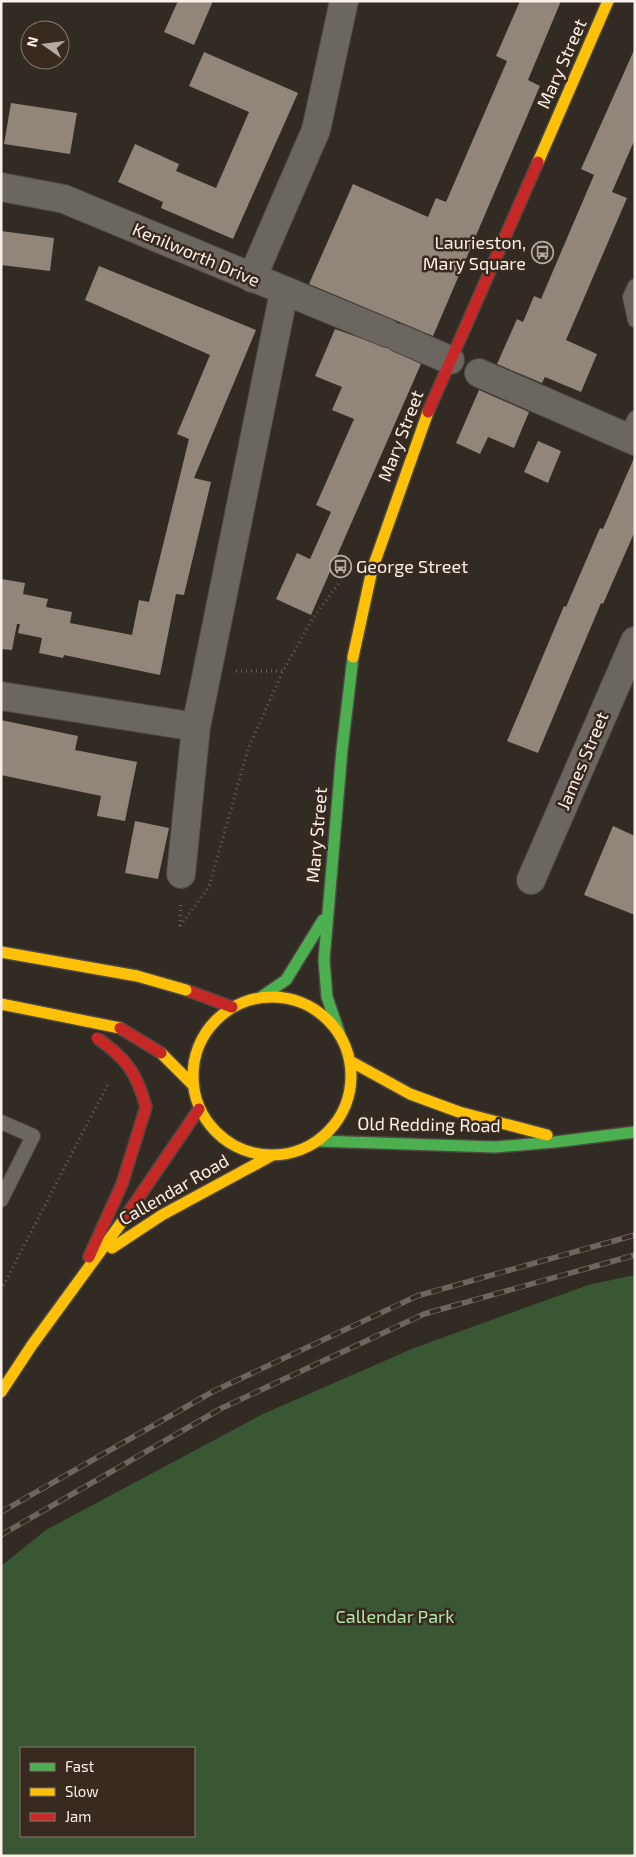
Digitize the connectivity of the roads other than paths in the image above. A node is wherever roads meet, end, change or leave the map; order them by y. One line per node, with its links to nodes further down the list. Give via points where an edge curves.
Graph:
1 (344, 1): 4 (street, via 316,130)
2 (608, 1): 8 (main road, Mary Street)
3 (1, 188): 4 (street, Kenilworth Drive, via 64,199)
4 (252, 278): 6 (street, Kenilworth Drive)
5 (635, 286): 7 (lane, via 630,297)
6 (284, 292): 8 (street, Kenilworth Drive); 13 (street)
7 (635, 320)
8 (450, 360): 16 (main road, Mary Street, via 390,515 359,624 342,750)
9 (480, 373): 10 (street)
10 (632, 432)
11 (635, 641): 15 (street, James Street)
12 (1, 696): 13 (street)
13 (196, 727): 14 (street)
14 (181, 874)
15 (531, 880)
16 (327, 912): 18 (main road, Mary Street, via 286,980); 21 (main road, Mary Street, via 324,960 327,996)
17 (1, 952): 20 (main road, bridge, via 137,976)
18 (261, 997): 20 (main road); 21 (main road, via 288,998 309,1006 325,1017)
19 (1, 1004): 23 (main road, bridge, via 120,1028 162,1053); 32 (main road, bridge, via 97,1038 118,1051 140,1082 146,1107 122,1182)
20 (232, 1008): 23 (main road, via 212,1024 201,1041 194,1060)
21 (340, 1035): 22 (main road)
22 (350, 1061): 27 (main road, via 351,1088 346,1108 334,1127); 28 (main road, Old Redding Road, via 410,1094 459,1112)
23 (193, 1085): 24 (main road)
24 (199, 1109): 29 (main road, via 208,1124 227,1142 250,1153); 31 (main road, Callendar Road)
25 (1, 1122): 30 (lane, via 33,1136)
26 (635, 1132): 28 (main road, Old Redding Road)
27 (319, 1141): 28 (main road, Old Redding Road, via 476,1147); 29 (main road, via 296,1153)
28 (569, 1141)
29 (271, 1156): 31 (main road, Callendar Road, via 162,1215)
30 (1, 1200)
31 (98, 1259): 32 (main road, Callendar Road)
32 (69, 1296): 33 (main road, Callendar Road)
33 (1, 1392)

